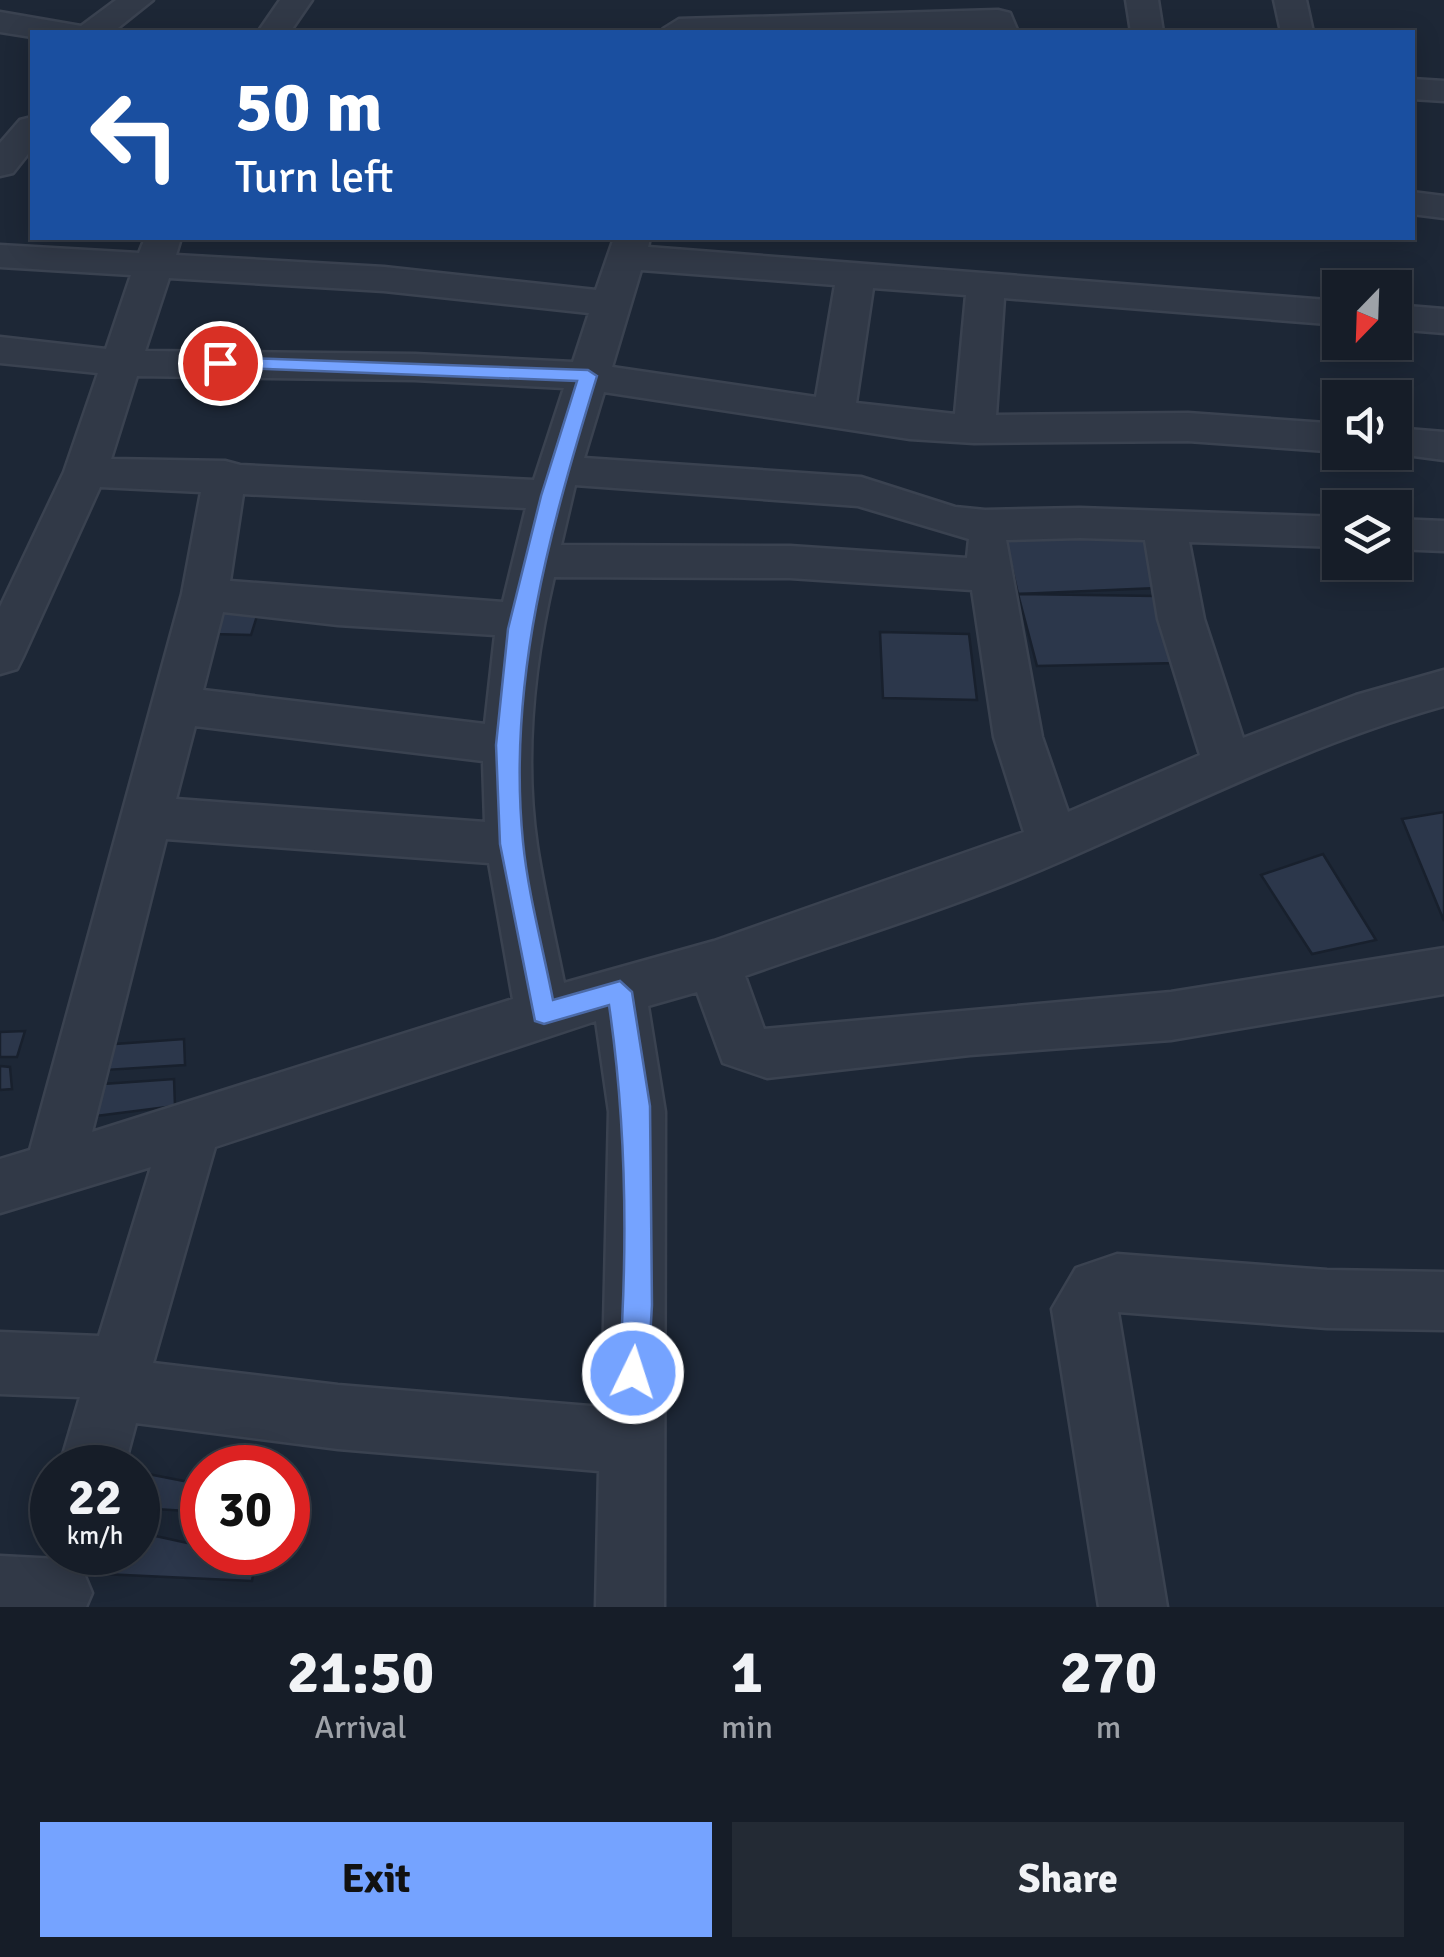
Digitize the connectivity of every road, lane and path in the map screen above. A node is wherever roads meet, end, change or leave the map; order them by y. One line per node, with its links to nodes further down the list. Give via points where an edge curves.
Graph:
1 (137, 0): 9 (street)
2 (296, 0): 10 (street)
3 (1142, 0): 11 (street)
4 (1290, 0): 12 (street)
5 (998, 17): 6 (street)
6 (678, 20)
7 (0, 22): 8 (street)
8 (55, 30)
9 (96, 30)
10 (275, 30)
11 (1147, 30)
12 (1297, 30)
13 (1415, 89): 14 (street)
14 (1444, 91)
15 (30, 129): 16 (street)
16 (0, 165)
17 (1415, 203): 18 (street)
18 (1444, 207)
19 (629, 247): 21 (street); 25 (street)
20 (159, 250): 22 (street); 25 (street); 30 (street)
21 (805, 254): 23 (street)
22 (0, 256)
23 (856, 274): 24 (street, via 932,266); 32 (street)
24 (986, 282): 26 (street); 33 (street)
25 (609, 303): 31 (street)
26 (1322, 310)
27 (1412, 319): 28 (street)
28 (1444, 322)
29 (0, 350): 30 (street)
30 (123, 362): 31 (street); 37 (street)
31 (588, 376): 32 (street); 39 (street)
32 (834, 415): 33 (street)
33 (974, 429): 34 (street, via 1118,425)
34 (1322, 437)
35 (1412, 443): 36 (street)
36 (1444, 446)
37 (85, 472): 38 (street); 48 (street)
38 (225, 476): 39 (street); 47 (street)
39 (555, 483): 40 (street, via 861,492 920,514); 45 (street)
40 (985, 525): 41 (street); 46 (street)
41 (1164, 525): 42 (street); 54 (street, via 1181,619)
42 (1322, 531)
43 (1412, 535): 44 (street)
44 (1444, 536)
45 (538, 561): 46 (street, via 790,562); 49 (street)
46 (991, 576): 56 (street, via 1018,737)
47 (204, 594): 49 (street); 52 (street)
48 (11, 610): 50 (street)
49 (521, 620): 53 (street)
50 (0, 657)
51 (1444, 688): 54 (street)
52 (174, 705): 53 (street); 55 (street)
53 (507, 745): 57 (street)
54 (1227, 764): 56 (street)
55 (143, 817): 57 (street); 63 (street)
56 (1052, 843): 58 (street)
57 (511, 844): 61 (street)
58 (714, 964): 59 (street, via 743,1046 766,1054 1171,1016); 60 (street)
59 (1444, 970)
60 (620, 992): 61 (street); 68 (street, via 637,1106 638,1305)
61 (544, 1013): 62 (street)
62 (191, 1129): 63 (street); 67 (street)
63 (54, 1168): 64 (street)
64 (0, 1186)
65 (1444, 1301): 71 (street, via 1117,1283 1098,1289 1084,1309)
66 (0, 1362): 67 (street)
67 (115, 1378): 68 (street, via 338,1417); 69 (street)
68 (629, 1441): 70 (street)
69 (97, 1445)
70 (630, 1607)
71 (1134, 1607)

